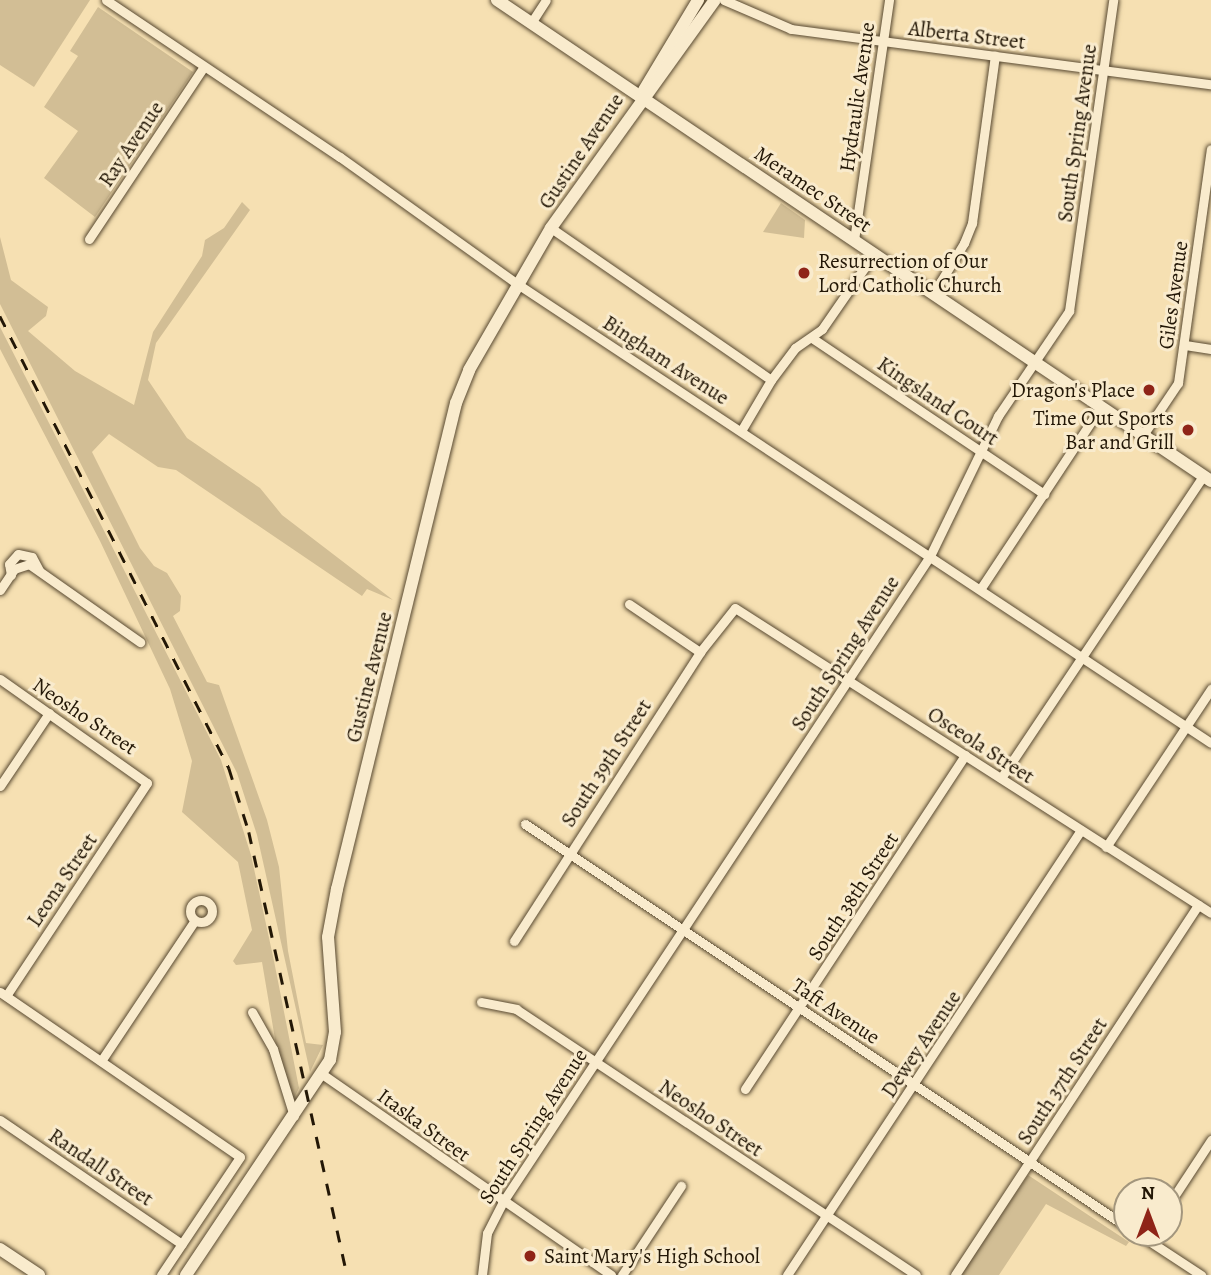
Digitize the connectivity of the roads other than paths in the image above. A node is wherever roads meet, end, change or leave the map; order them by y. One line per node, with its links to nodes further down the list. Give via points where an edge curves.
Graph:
1 (106, 0): 12 (street, Bingham Avenue)
2 (497, 0): 9 (street, Meramec Street)
3 (546, 0): 9 (street)
4 (698, 0): 15 (street, Gustine Avenue, via 655,65)
5 (715, 0): 15 (street, Gustine Avenue, via 665,74)
6 (724, 0): 10 (street, Alberta Street, via 791,29)
7 (889, 0): 10 (street, Hydraulic Avenue)
8 (1113, 0): 13 (street, South Spring Avenue)
9 (531, 23): 15 (street, Meramec Street)
10 (884, 42): 11 (street, Alberta Street); 20 (street, Hydraulic Avenue)
11 (995, 56): 13 (street, Alberta Street); 23 (street, via 972,223)
12 (203, 68): 19 (street, Ray Avenue); 22 (street, Bingham Avenue, via 340,157)
13 (1103, 71): 14 (street, Alberta Street); 27 (street, South Spring Avenue, via 1072,298 1065,319)
14 (1211, 84)
15 (641, 97): 18 (street, Gustine Avenue); 20 (street, Meramec Street)
16 (1211, 149): 17 (street, Giles Avenue)
17 (1206, 221): 25 (street, Giles Avenue)
18 (551, 228): 22 (street, Gustine Avenue); 28 (street)
19 (89, 239)
20 (854, 240): 21 (street, Meramec Street)
21 (874, 254): 23 (street, Meramec Street); 24 (street)
22 (516, 283): 30 (street, Bingham Avenue); 68 (street, Gustine Avenue, via 484,337 456,403 338,881 328,961 335,1042)
23 (933, 293): 27 (street, Meramec Street)
24 (812, 338): 28 (street, via 795,348); 32 (street, Kingsland Court)
25 (1185, 345): 26 (street); 31 (street, Giles Avenue, via 1178,383)
26 (1211, 349)
27 (1034, 362): 29 (street, Meramec Street); 32 (street, South Spring Avenue)
28 (771, 380): 30 (street)
29 (1101, 407): 31 (street, Meramec Street); 34 (street)
30 (741, 431): 35 (street, Bingham Avenue)
31 (1143, 435): 33 (street, Meramec Street)
32 (980, 451): 34 (street, Kingsland Court); 35 (street, South Spring Avenue)
33 (1207, 479): 42 (street)
34 (1044, 494): 36 (street)
35 (930, 556): 36 (street, Bingham Avenue); 44 (street, South Spring Avenue)
36 (981, 587): 42 (street, Bingham Avenue)
37 (0, 590): 40 (street, via 20,565 38,570)
38 (629, 604): 41 (street)
39 (733, 608): 41 (street, South 39th Street); 44 (street, Osceola Street)
40 (140, 642)
41 (700, 652): 56 (street, South 39th Street)
42 (1083, 656): 47 (street, Bingham Avenue); 50 (street)
43 (0, 680): 46 (street, Neosho Street)
44 (848, 681): 49 (street, Osceola Street); 60 (street, South Spring Avenue)
45 (1211, 689): 47 (street)
46 (49, 713): 51 (street, Neosho Street); 52 (street)
47 (1185, 727): 48 (street, Bingham Avenue); 55 (street)
48 (1211, 743)
49 (965, 755): 50 (street, Osceola Street); 64 (street, South 38th Street)
50 (1001, 778): 54 (street, Osceola Street)
51 (147, 783): 62 (street, Leona Street)
52 (0, 786)
53 (525, 824): 56 (street, Taft Avenue)
54 (1081, 830): 55 (street, Osceola Street); 69 (street, Dewey Avenue)
55 (1106, 846): 57 (street, Osceola Street)
56 (570, 853): 60 (street, Taft Avenue); 61 (street, South 39th Street)
57 (1198, 905): 58 (street, Osceola Street); 74 (street, South 37th Street)
58 (1211, 913)
59 (195, 920): 66 (street)
60 (684, 930): 64 (street, Taft Avenue); 67 (street, South Spring Avenue)
61 (514, 941)
62 (3, 994): 66 (street)
63 (481, 1002): 67 (street, Neosho Street, via 516,1009)
64 (800, 1008): 69 (street, Taft Avenue); 70 (street, South 38th Street)
65 (252, 1012): 71 (street, via 273,1049)
66 (101, 1061): 80 (street, via 240,1157)
67 (596, 1061): 77 (street, South Spring Avenue); 78 (street, Neosho Street)
68 (322, 1074): 71 (street, Gustine Avenue); 77 (street, Itaska Street)
69 (914, 1086): 74 (street, Taft Avenue); 78 (street, Dewey Avenue)
70 (745, 1089)
71 (294, 1117): 85 (street, Gustine Avenue)
72 (0, 1119): 80 (street, Randall Street)
73 (1211, 1140): 75 (street)
74 (1029, 1163): 79 (street, Taft Avenue); 91 (street, South 37th Street)
75 (1183, 1183)
76 (681, 1186): 88 (street)
77 (502, 1202): 86 (street, South Spring Avenue, via 487,1233); 87 (street, Itaska Street)
78 (827, 1216): 89 (street, Dewey Avenue); 90 (street, Neosho Street)
79 (1113, 1218)
80 (182, 1244): 84 (street)
81 (1163, 1247): 92 (street)
82 (0, 1249): 83 (street)
83 (39, 1275)
84 (161, 1275)
85 (186, 1275)
86 (482, 1275)
87 (611, 1275)
88 (622, 1275)
89 (787, 1275)
90 (916, 1275)
91 (955, 1275)
92 (1201, 1275)

